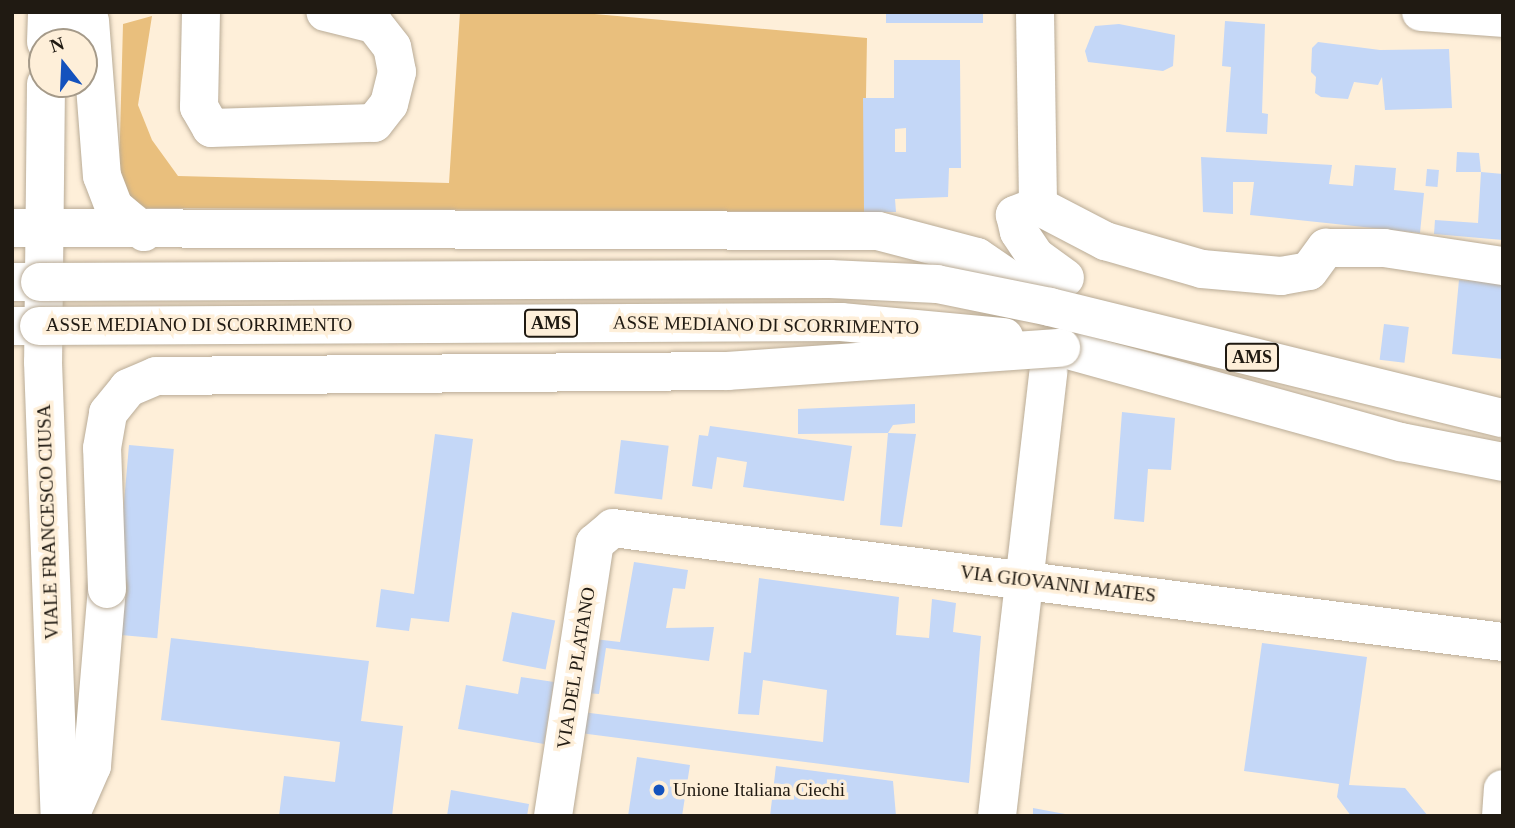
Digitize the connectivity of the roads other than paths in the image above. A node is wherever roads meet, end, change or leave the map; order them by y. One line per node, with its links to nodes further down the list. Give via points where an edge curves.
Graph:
1 (63, 12): 10 (main road, via 90,21 102,176 114,207)
2 (201, 12): 3 (main road, via 199,107 211,128 373,122 389,104 395,83 392,47 374,23)
3 (325, 12)
4 (1035, 12): 8 (main road)
5 (1420, 12): 6 (main road)
6 (1503, 18)
7 (44, 98): 9 (main road, VIALE FRANCESCO CIUSA)
8 (1038, 206): 11 (main road, via 1105,242 1202,269 1281,276 1309,271 1326,248 1384,248); 13 (main road, via 1015,215 1019,232)
9 (28, 228): 10 (main road); 22 (main road, VIALE FRANCESCO CIUSA, via 43,362)
10 (144, 232): 13 (main road, via 878,231 977,257)
11 (1503, 266)
12 (12, 282): 13 (main road, AMS, bridge, via 830,279)
13 (1057, 292): 16 (main road, AMS, bridge)
14 (12, 326): 15 (main road, ASSE MEDIANO DI SCORRIMENTO / AMS, bridge, via 841,322 974,331)
15 (1055, 360): 17 (main road, ASSE MEDIANO DI SCORRIMENTO / AMS); 19 (main road, via 1042,415); 23 (main road, bridge, via 728,371 156,376 128,387 108,413 102,448 107,589 92,766)
16 (1503, 418)
17 (1503, 462)
18 (613, 528): 19 (main road, VIA GIOVANNI MATES); 24 (main road, VIA DEL PLATANO, via 595,543)
19 (1022, 579): 20 (main road, VIA GIOVANNI MATES); 25 (main road)
20 (1503, 642)
21 (1503, 789): 26 (main road)
22 (60, 816)
23 (70, 816)
24 (553, 816)
25 (997, 816)
26 (1501, 816)

